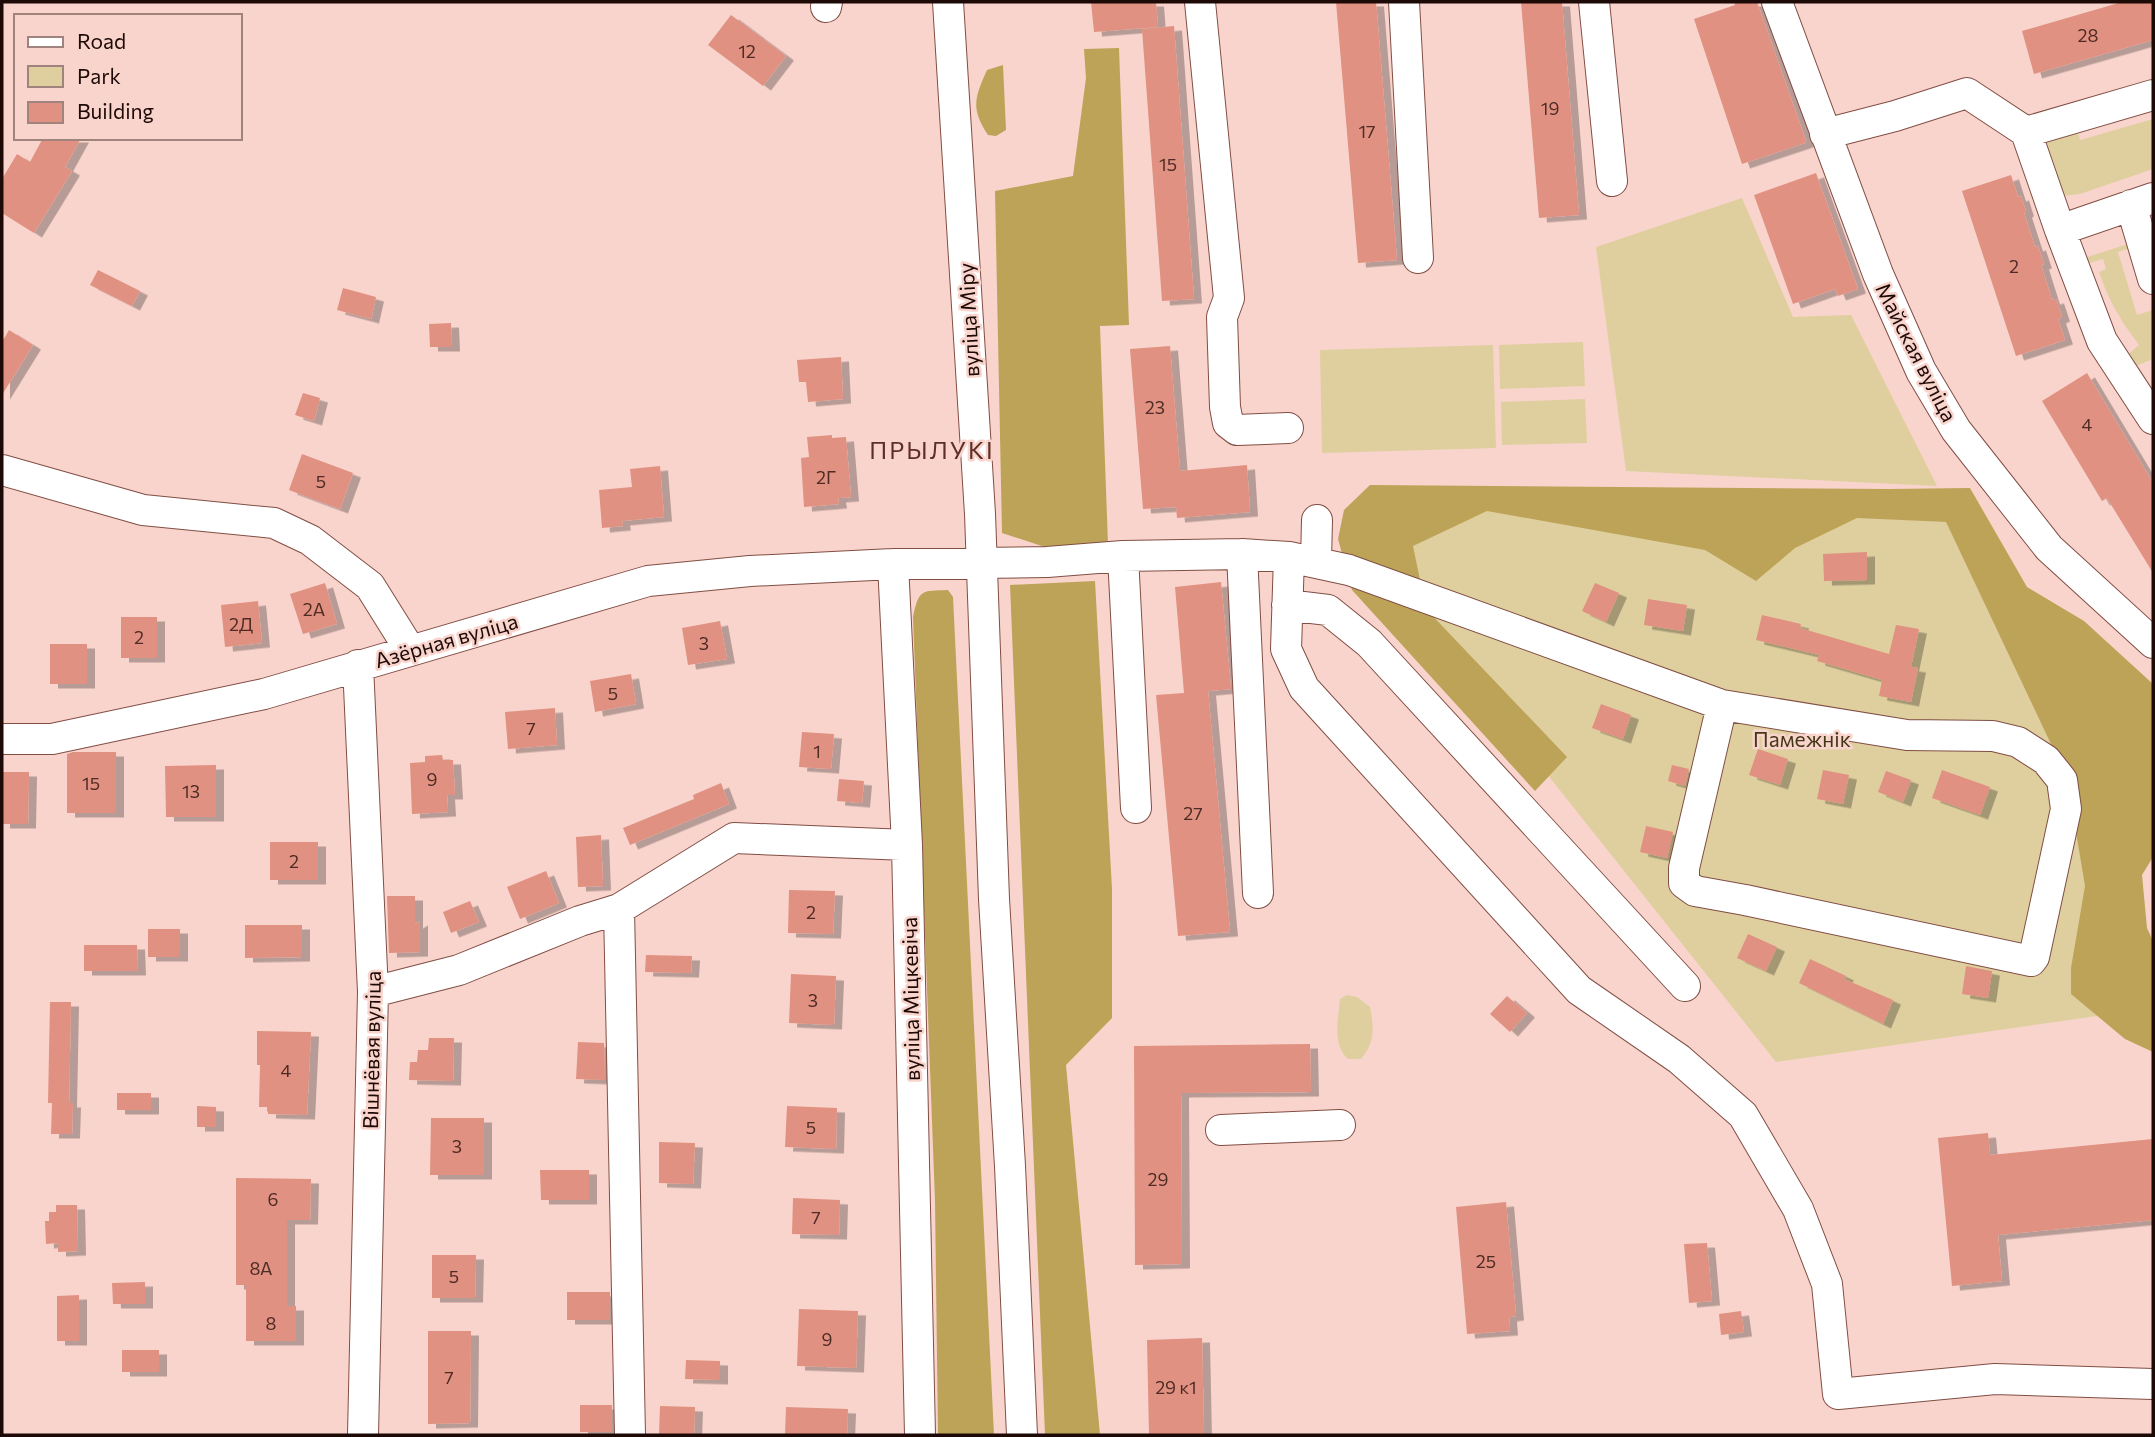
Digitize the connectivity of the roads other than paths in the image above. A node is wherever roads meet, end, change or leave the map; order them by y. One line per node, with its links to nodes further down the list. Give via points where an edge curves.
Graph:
1 (948, 2): 21 (street, вуліца Міру)
2 (1200, 2): 15 (street, via 1229,298 1222,317 1228,423 1237,430)
3 (1404, 2): 12 (street)
4 (1594, 2): 9 (street)
5 (1777, 2): 8 (street, Майская вуліца)
6 (2153, 95): 7 (street)
7 (2026, 132): 8 (street, via 1967,93); 11 (street)
8 (1825, 134): 24 (street, Майская вуліца, via 1878,274 1921,371 1956,430 2049,548)
9 (1612, 181)
10 (2142, 202): 11 (street); 13 (street)
11 (2060, 230): 14 (street, via 2102,341)
12 (1418, 258)
13 (2153, 279)
14 (2153, 419)
15 (1288, 428)
16 (2, 470): 25 (street, via 143,510 274,523 310,540 370,586)
17 (1317, 520): 20 (street)
18 (1242, 554): 19 (street, Азёрная вуліца); 20 (street, Азёрная вуліца); 31 (street)
19 (1123, 556): 21 (street, Азёрная вуліца); 29 (street)
20 (1302, 560): 23 (street); 27 (street, Азёрная вуліца, via 1349,570)
21 (981, 562): 22 (street, Азёрная вуліца); 41 (street, вуліца Міру)
22 (893, 564): 25 (street, Азёрная вуліца, via 750,570 648,581); 30 (street, вуліца Міцкевіча)
23 (1287, 605): 33 (street, via 1328,610 1369,643); 37 (street, via 1286,649 1304,688 1579,990 1679,1059 1743,1115 1798,1209 1826,1284 1838,1394 1995,1379)
24 (2153, 643)
25 (410, 650): 26 (street, Азёрная вуліца)
26 (358, 665): 28 (street, Азёрная вуліца, via 264,694 163,717 52,739); 34 (street, Вішнёвая вуліца)
27 (1722, 705): 27 (street, Азёрная вуліца, via 1684,883 1695,891 2031,961 2066,809 2062,780 2046,760 2018,742 1993,736 1907,736)
28 (2, 739)
29 (1136, 808)
30 (907, 845): 32 (street, via 734,838); 40 (street, вуліца Міцкевіча)
31 (1258, 893)
32 (619, 909): 34 (street, via 459,970); 39 (street)
33 (1685, 986)
34 (373, 992): 38 (street, Вішнёвая вуліца)
35 (1339, 1125): 36 (street)
36 (1221, 1130)
37 (2153, 1384)
38 (363, 1435)
39 (630, 1435)
40 (920, 1435)
41 (1022, 1435)

